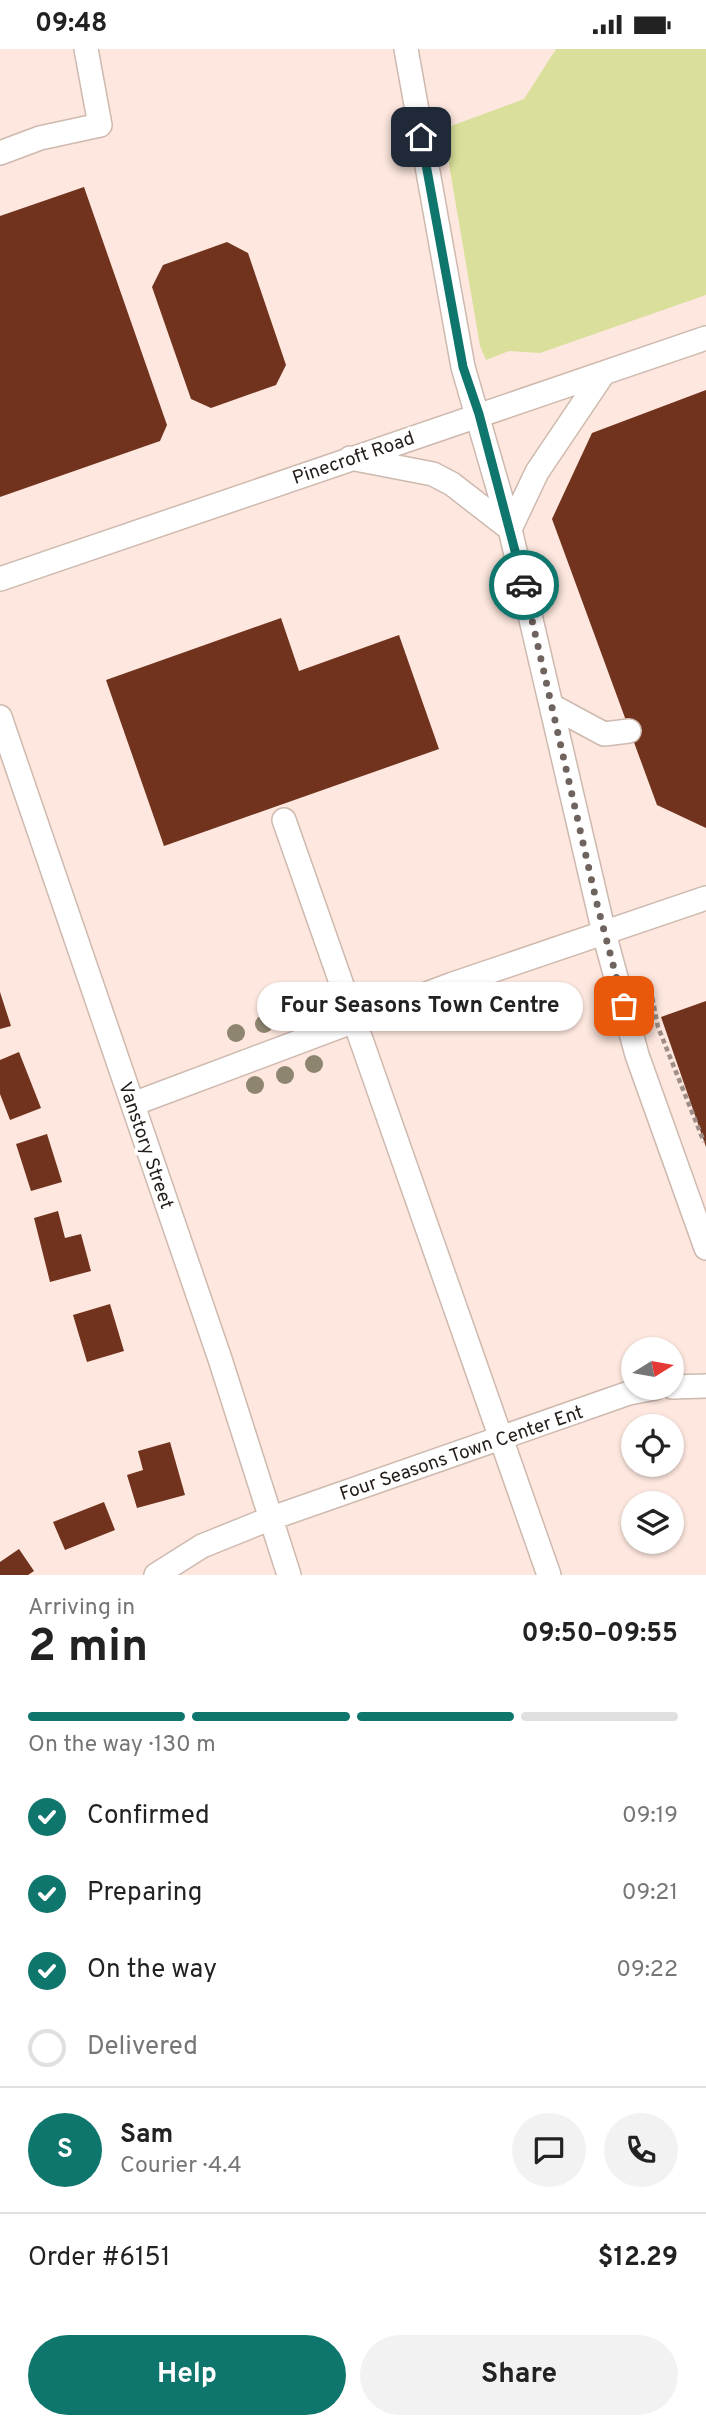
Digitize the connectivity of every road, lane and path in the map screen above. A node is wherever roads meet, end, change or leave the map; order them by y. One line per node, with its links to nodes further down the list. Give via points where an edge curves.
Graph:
1 (86, 49): 3 (street, via 100,125 40,138)
2 (406, 49): 6 (street, via 463,367)
3 (0, 153)
4 (706, 338): 5 (street, Pinecroft Road)
5 (603, 374): 6 (street, Pinecroft Road); 8 (street, via 537,472)
6 (479, 414): 7 (street, Pinecroft Road); 8 (street)
7 (349, 458): 8 (street, via 433,474); 9 (street, Pinecroft Road)
8 (510, 529): 10 (street)
9 (0, 579)
10 (554, 707): 12 (street, via 604,734); 15 (street)
11 (0, 717): 18 (street, Vanstory Street)
12 (629, 731)
13 (284, 820): 17 (street)
14 (706, 898): 15 (street)
15 (604, 933): 17 (street); 20 (street, via 637,1055)
16 (649, 981): 19 (path, via 658,1027)
17 (354, 1021): 18 (street); 24 (street)
18 (132, 1104): 25 (street, Vanstory Street, via 220,1359)
19 (704, 1142)
20 (706, 1248)
21 (706, 1386): 22 (street)
22 (684, 1387)
23 (621, 1396): 24 (street, Four Seasons Town Center Ent)
24 (499, 1439): 25 (street, Four Seasons Town Center Ent); 28 (street)
25 (269, 1519): 26 (street, Four Seasons Town Center Ent, via 202,1546); 27 (street, Vanstory Street)
26 (156, 1575)
27 (289, 1575)
28 (548, 1575)

